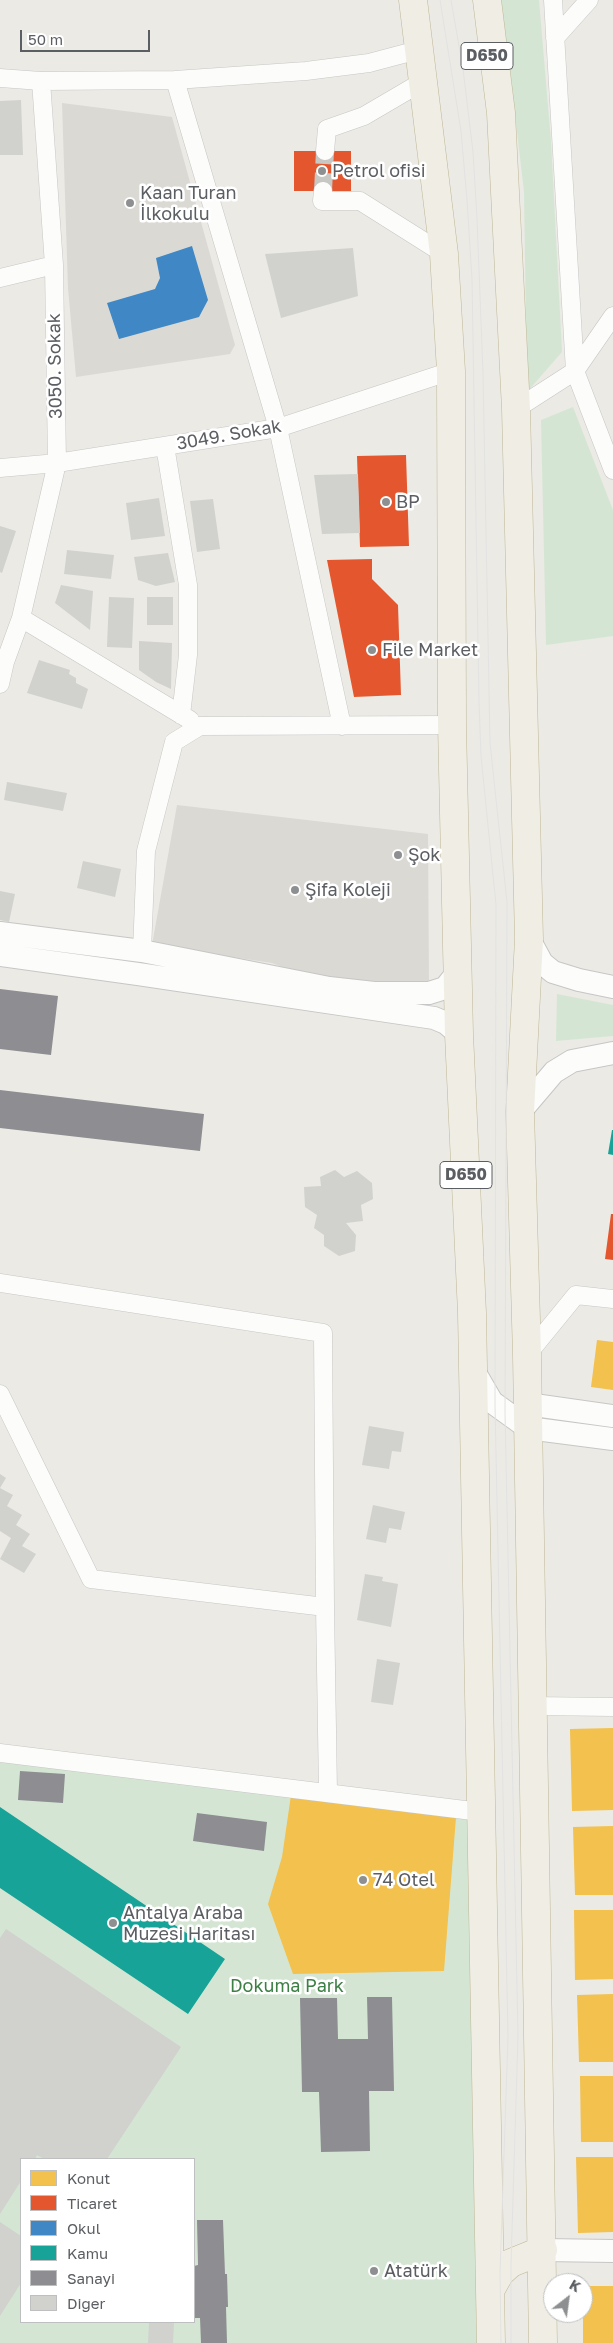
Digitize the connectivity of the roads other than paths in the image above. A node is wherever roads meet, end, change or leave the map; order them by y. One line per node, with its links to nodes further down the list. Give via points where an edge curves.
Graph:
1 (474, 0): 12 (highway, D650)
2 (487, 0): 12 (highway)
3 (553, 0): 6 (street)
4 (589, 0): 6 (street)
5 (412, 3): 7 (highway, D650)
6 (555, 38): 20 (street)
7 (418, 50): 9 (street, via 369,63 306,72); 11 (highway, D650)
8 (0, 78): 10 (street)
9 (175, 80): 10 (street); 22 (street)
10 (41, 81): 16 (street, 3050. Sokak)
11 (422, 82): 13 (street, via 364,116 327,129); 15 (highway, D650)
12 (501, 112): 21 (highway, D650)
13 (325, 151)
14 (323, 191): 15 (street, via 322,201 360,201)
15 (444, 254): 19 (highway, D650)
16 (54, 265): 17 (street); 24 (street, 3050. Sokak)
17 (0, 278)
18 (613, 316): 20 (street)
19 (451, 371): 22 (street, 3049. Sokak); 33 (highway, D650)
20 (576, 371): 21 (street); 26 (street)
21 (516, 409): 35 (highway, D650)
22 (278, 428): 23 (street, 3049. Sokak); 32 (street)
23 (165, 446): 24 (street, 3049. Sokak); 30 (street, via 188,585 188,655)
24 (57, 463): 25 (street, 3049. Sokak); 27 (street, 3050. Sokak)
25 (0, 468)
26 (613, 470)
27 (21, 618): 28 (street, 3050. Sokak); 30 (street)
28 (3, 661): 29 (street, 3050. Sokak)
29 (0, 684)
30 (181, 715): 31 (street)
31 (200, 726): 32 (street); 36 (street, via 174,742 171,751 146,851)
32 (342, 726): 33 (street)
33 (452, 726): 38 (highway, D650)
34 (0, 933): 36 (street)
35 (529, 939): 39 (street, via 542,963 553,972); 43 (highway, D650)
36 (142, 951): 40 (street, via 329,988)
37 (0, 955): 40 (street)
38 (457, 973): 40 (street, via 445,988); 41 (highway, D650)
39 (613, 987)
40 (374, 1001): 41 (street, via 434,1018)
41 (459, 1034): 47 (highway, D650)
42 (613, 1053): 43 (street, via 572,1060 554,1072)
43 (520, 1112): 46 (highway, D650)
44 (0, 1283): 52 (street, via 323,1333)
45 (613, 1299): 46 (street, via 576,1295)
46 (527, 1355): 49 (highway, D650)
47 (474, 1371): 49 (street, via 492,1402); 57 (highway, D650)
48 (0, 1394): 52 (street, via 91,1579)
49 (528, 1416): 50 (street); 51 (street); 53 (highway, D650)
50 (613, 1416)
51 (613, 1439)
52 (325, 1607): 56 (street)
53 (531, 1706): 54 (street); 58 (highway, D650)
54 (613, 1707)
55 (0, 1752): 56 (street)
56 (328, 1792): 57 (street)
57 (482, 1812): 60 (highway, D650)
58 (543, 2250): 59 (street); 60 (highway, via 510,2263); 62 (highway, D650)
59 (613, 2251)
60 (491, 2288): 61 (highway, D650)
61 (491, 2343)
62 (543, 2343)

